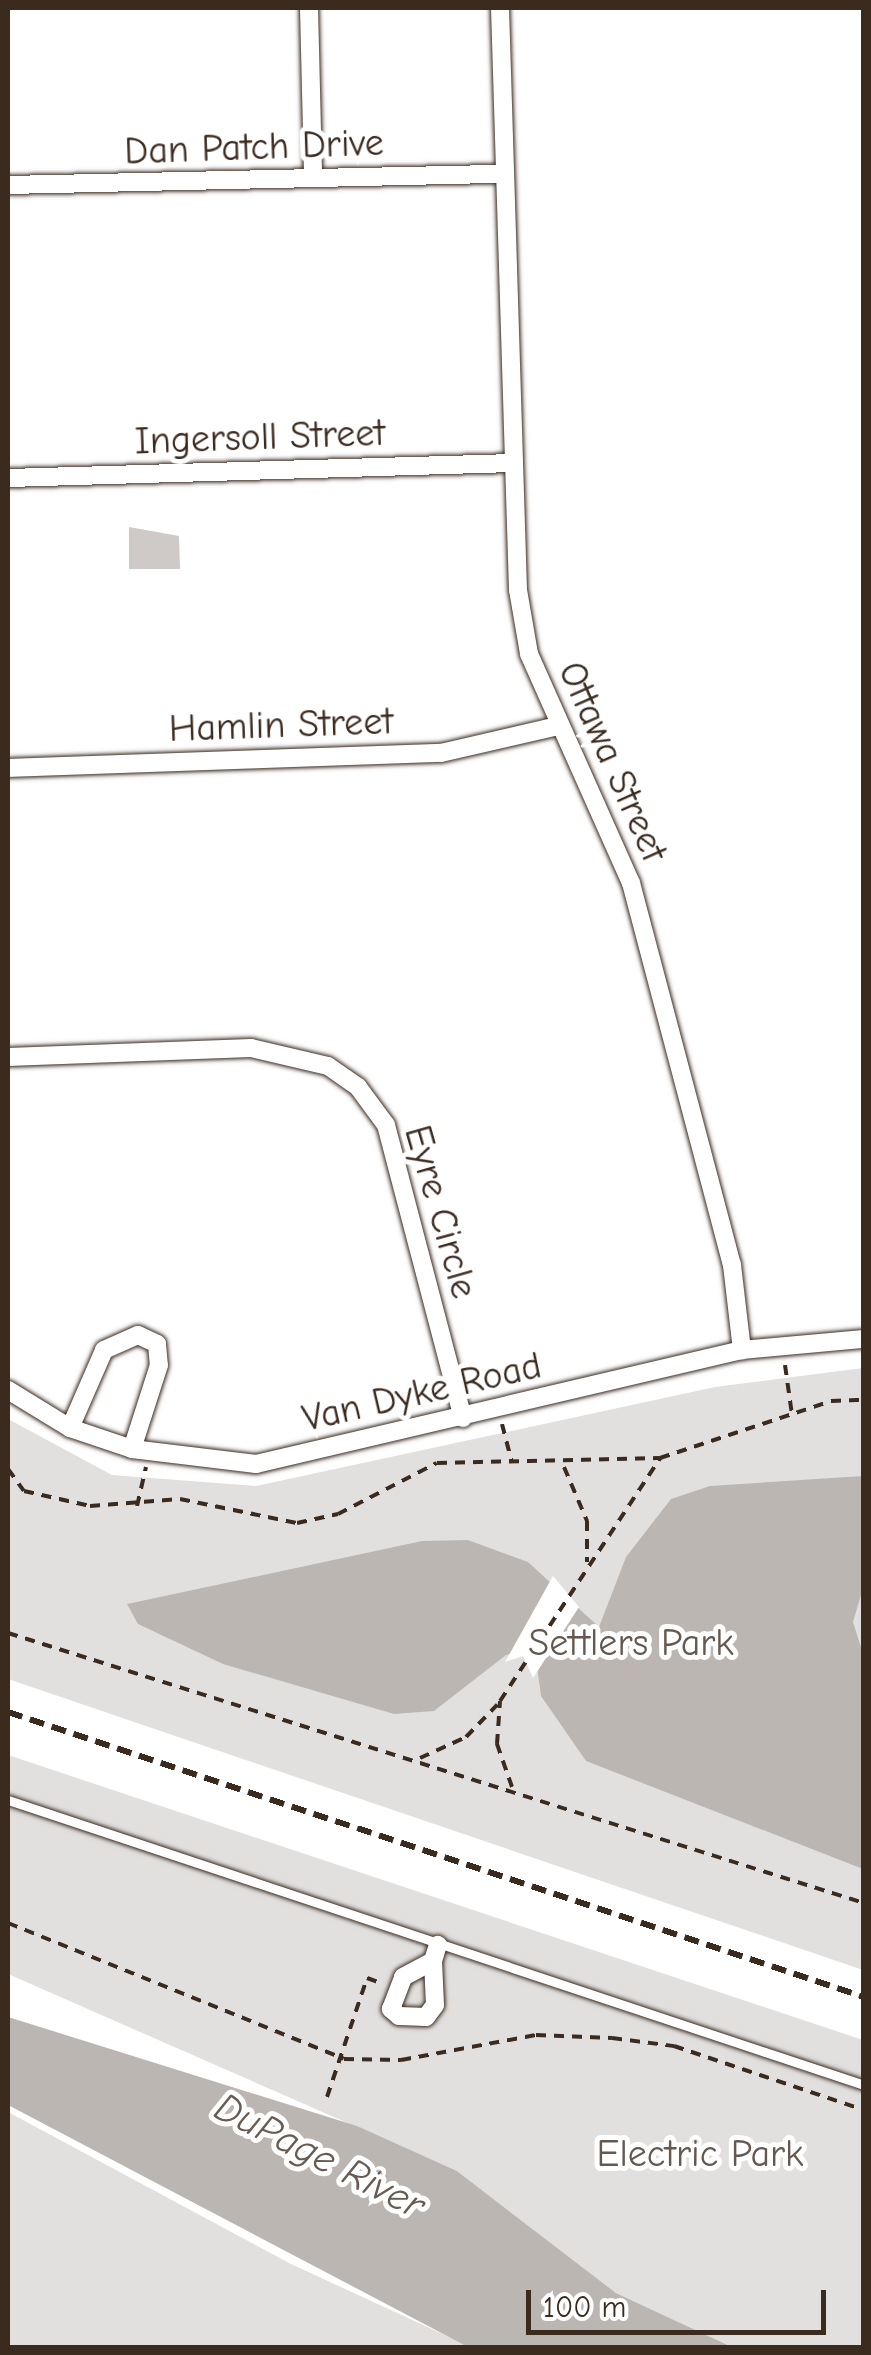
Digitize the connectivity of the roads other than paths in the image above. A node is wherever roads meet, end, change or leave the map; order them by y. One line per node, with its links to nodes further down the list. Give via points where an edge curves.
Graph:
1 (309, 8): 4 (street)
2 (500, 8): 3 (street, Ottawa Street)
3 (503, 174): 4 (street, Dan Patch Drive); 6 (street, Ottawa Street)
4 (313, 176): 5 (street, Dan Patch Drive)
5 (8, 185)
6 (514, 464): 7 (street, Ingersoll Street); 8 (street, Ottawa Street, via 518,590)
7 (8, 478)
8 (554, 727): 9 (street, Hamlin Street, via 441,753); 12 (street, Ottawa Street, via 632,883 732,1265)
9 (8, 768)
10 (8, 1057): 14 (street, Eyre Circle, via 251,1048 328,1066 358,1087 386,1126)
11 (864, 1339): 12 (street, Van Dyke Road)
12 (742, 1350): 14 (street, Van Dyke Road)
13 (8, 1390): 15 (street, Van Dyke Road)
14 (463, 1418): 16 (street, Van Dyke Road, via 256,1464)
15 (70, 1428): 16 (street, Van Dyke Road); 16 (street, via 104,1350 138,1336 158,1344 160,1366)
16 (141, 1451)
17 (8, 1800): 18 (lane)
18 (435, 1953): 18 (street, via 398,1988 391,2010 426,2017 437,1999); 19 (lane)
19 (864, 2085)

